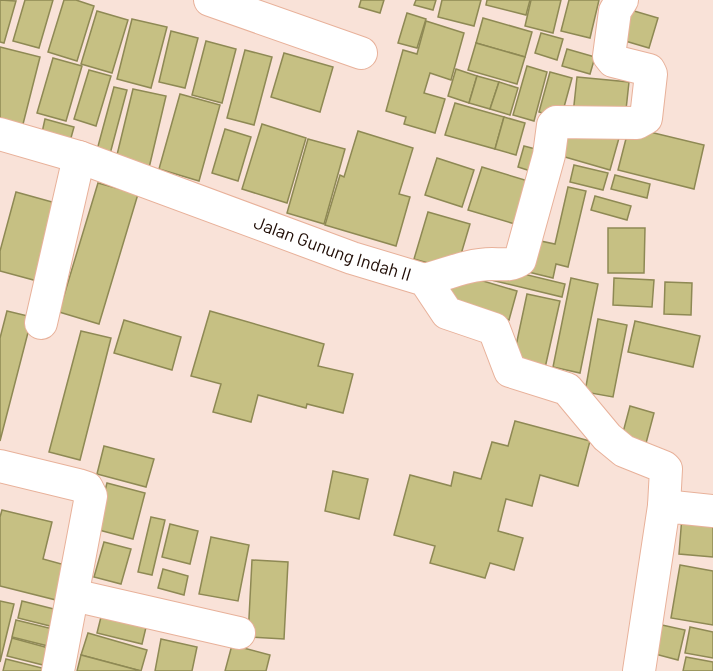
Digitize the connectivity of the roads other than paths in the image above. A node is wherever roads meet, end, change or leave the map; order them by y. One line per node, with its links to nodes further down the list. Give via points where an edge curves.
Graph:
1 (210, 0): 3 (street)
2 (622, 0): 6 (street, via 615,11 609,56 613,61 650,70 646,118 637,123 556,122 520,260 514,264 467,268)
3 (361, 53)
4 (0, 134): 5 (street, Jalan Gunung Indah II)
5 (79, 157): 6 (street, Jalan Gunung Indah II, via 352,258); 7 (street)
6 (425, 280): 9 (street, Jalan Gunung Indah II, via 447,313 494,329 508,369 567,389 607,437 624,451 664,466)
7 (41, 323)
8 (0, 466): 11 (street, via 87,488 91,496)
9 (664, 506): 10 (street); 14 (street)
10 (713, 511)
11 (73, 595): 12 (street); 13 (street)
12 (239, 633)
13 (58, 671)
14 (639, 671)

